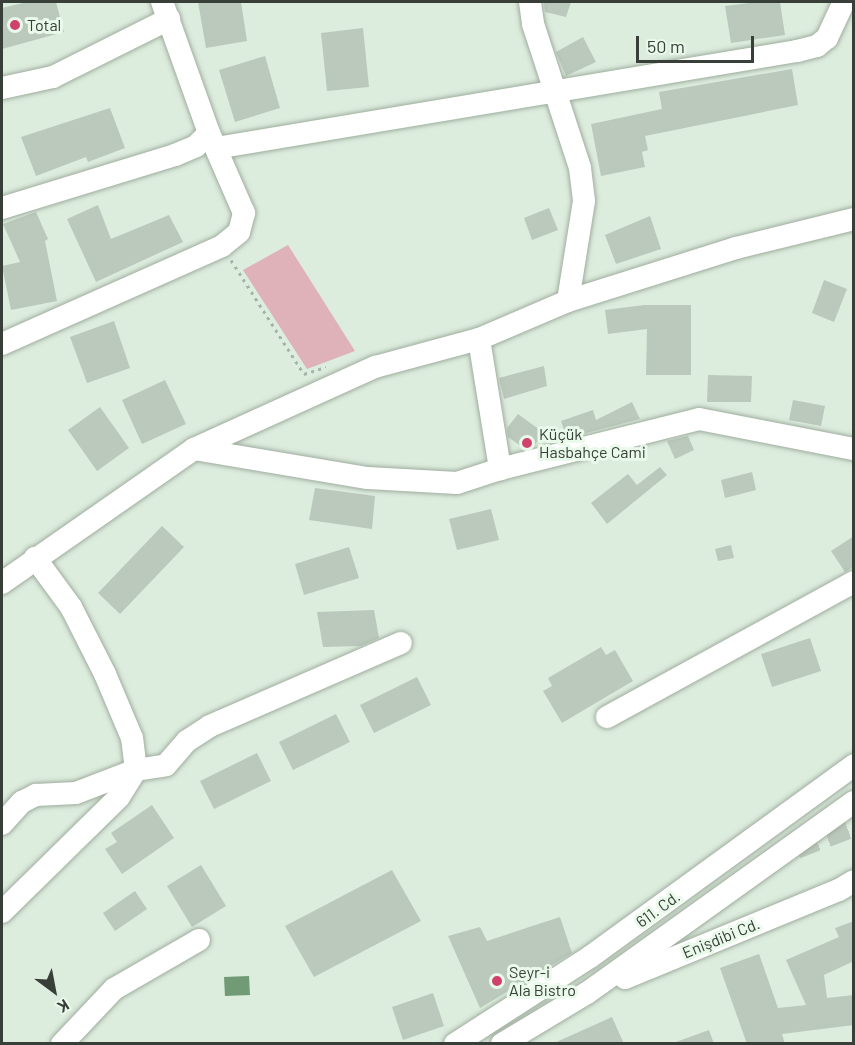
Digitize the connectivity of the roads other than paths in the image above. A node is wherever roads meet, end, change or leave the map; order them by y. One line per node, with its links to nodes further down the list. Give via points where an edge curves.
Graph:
1 (530, 2): 5 (street, via 532,24)
2 (844, 2): 5 (street, via 833,28 818,46)
3 (166, 10): 4 (street, via 53,77); 6 (street)
4 (2, 88)
5 (556, 91): 6 (street, via 313,129); 9 (street, via 580,168 584,201)
6 (212, 140): 7 (street); 11 (street, via 244,213 239,232 222,246)
7 (2, 208)
8 (854, 219): 9 (street, via 736,248)
9 (568, 301): 10 (street)
10 (479, 339): 12 (street, via 375,367); 14 (street)
11 (2, 344)
12 (194, 449): 14 (street, via 368,478 457,483); 15 (street)
13 (854, 449): 14 (street, via 699,419)
14 (500, 469)
15 (35, 558): 17 (street); 21 (street, via 71,607 105,674 132,738)
16 (854, 582): 19 (street)
17 (2, 583)
18 (401, 643): 21 (street, via 210,726 187,741 166,765)
19 (607, 717)
20 (854, 765): 27 (street, 611. Cd.)
21 (136, 770): 23 (street, via 76,793 28,798); 26 (street, via 119,797)
22 (854, 802): 29 (street, 611. Cd.)
23 (2, 824)
24 (742, 869): 27 (street)
25 (854, 881): 29 (street, Enişdibi Cd.)
26 (2, 912)
27 (651, 914): 31 (street, 611. Cd.)
28 (199, 940): 30 (street, via 114,989)
29 (587, 993): 32 (street, 611. Cd.)
30 (62, 1044)
31 (455, 1044)
32 (502, 1044)

